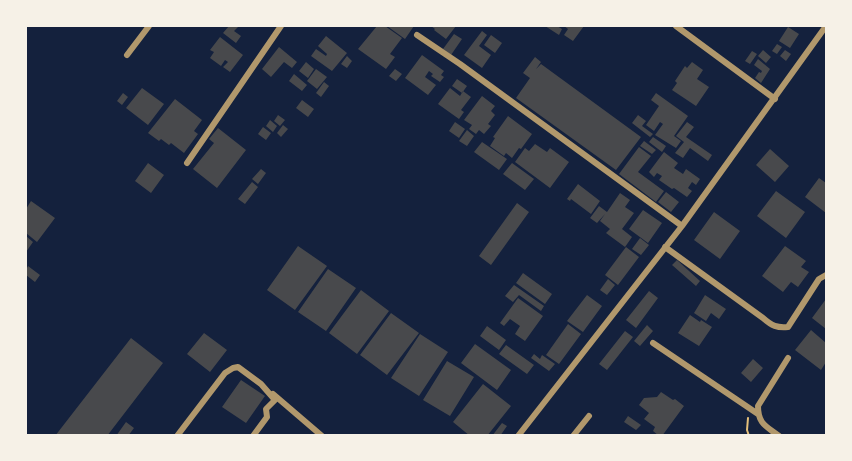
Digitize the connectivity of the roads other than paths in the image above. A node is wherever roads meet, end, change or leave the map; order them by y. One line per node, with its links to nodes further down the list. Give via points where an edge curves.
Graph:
1 (149, 26): 6 (street)
2 (281, 26): 8 (street)
3 (675, 26): 7 (street)
4 (826, 26): 7 (street)
5 (417, 35): 9 (street)
6 (127, 55)
7 (775, 99): 9 (street)
8 (187, 163)
9 (682, 226): 10 (street)
10 (665, 248): 11 (street, via 779,328 788,327 819,279); 20 (street)
11 (826, 275)
12 (653, 343): 15 (street)
13 (788, 358): 15 (street, via 758,406)
14 (261, 384): 17 (street, via 238,367 233,368); 18 (street, via 275,400); 19 (street)
15 (758, 414): 22 (street, via 761,422)
16 (589, 416): 21 (street)
17 (177, 435)
18 (253, 435)
19 (322, 435)
20 (518, 435)
21 (573, 435)
22 (779, 435)

